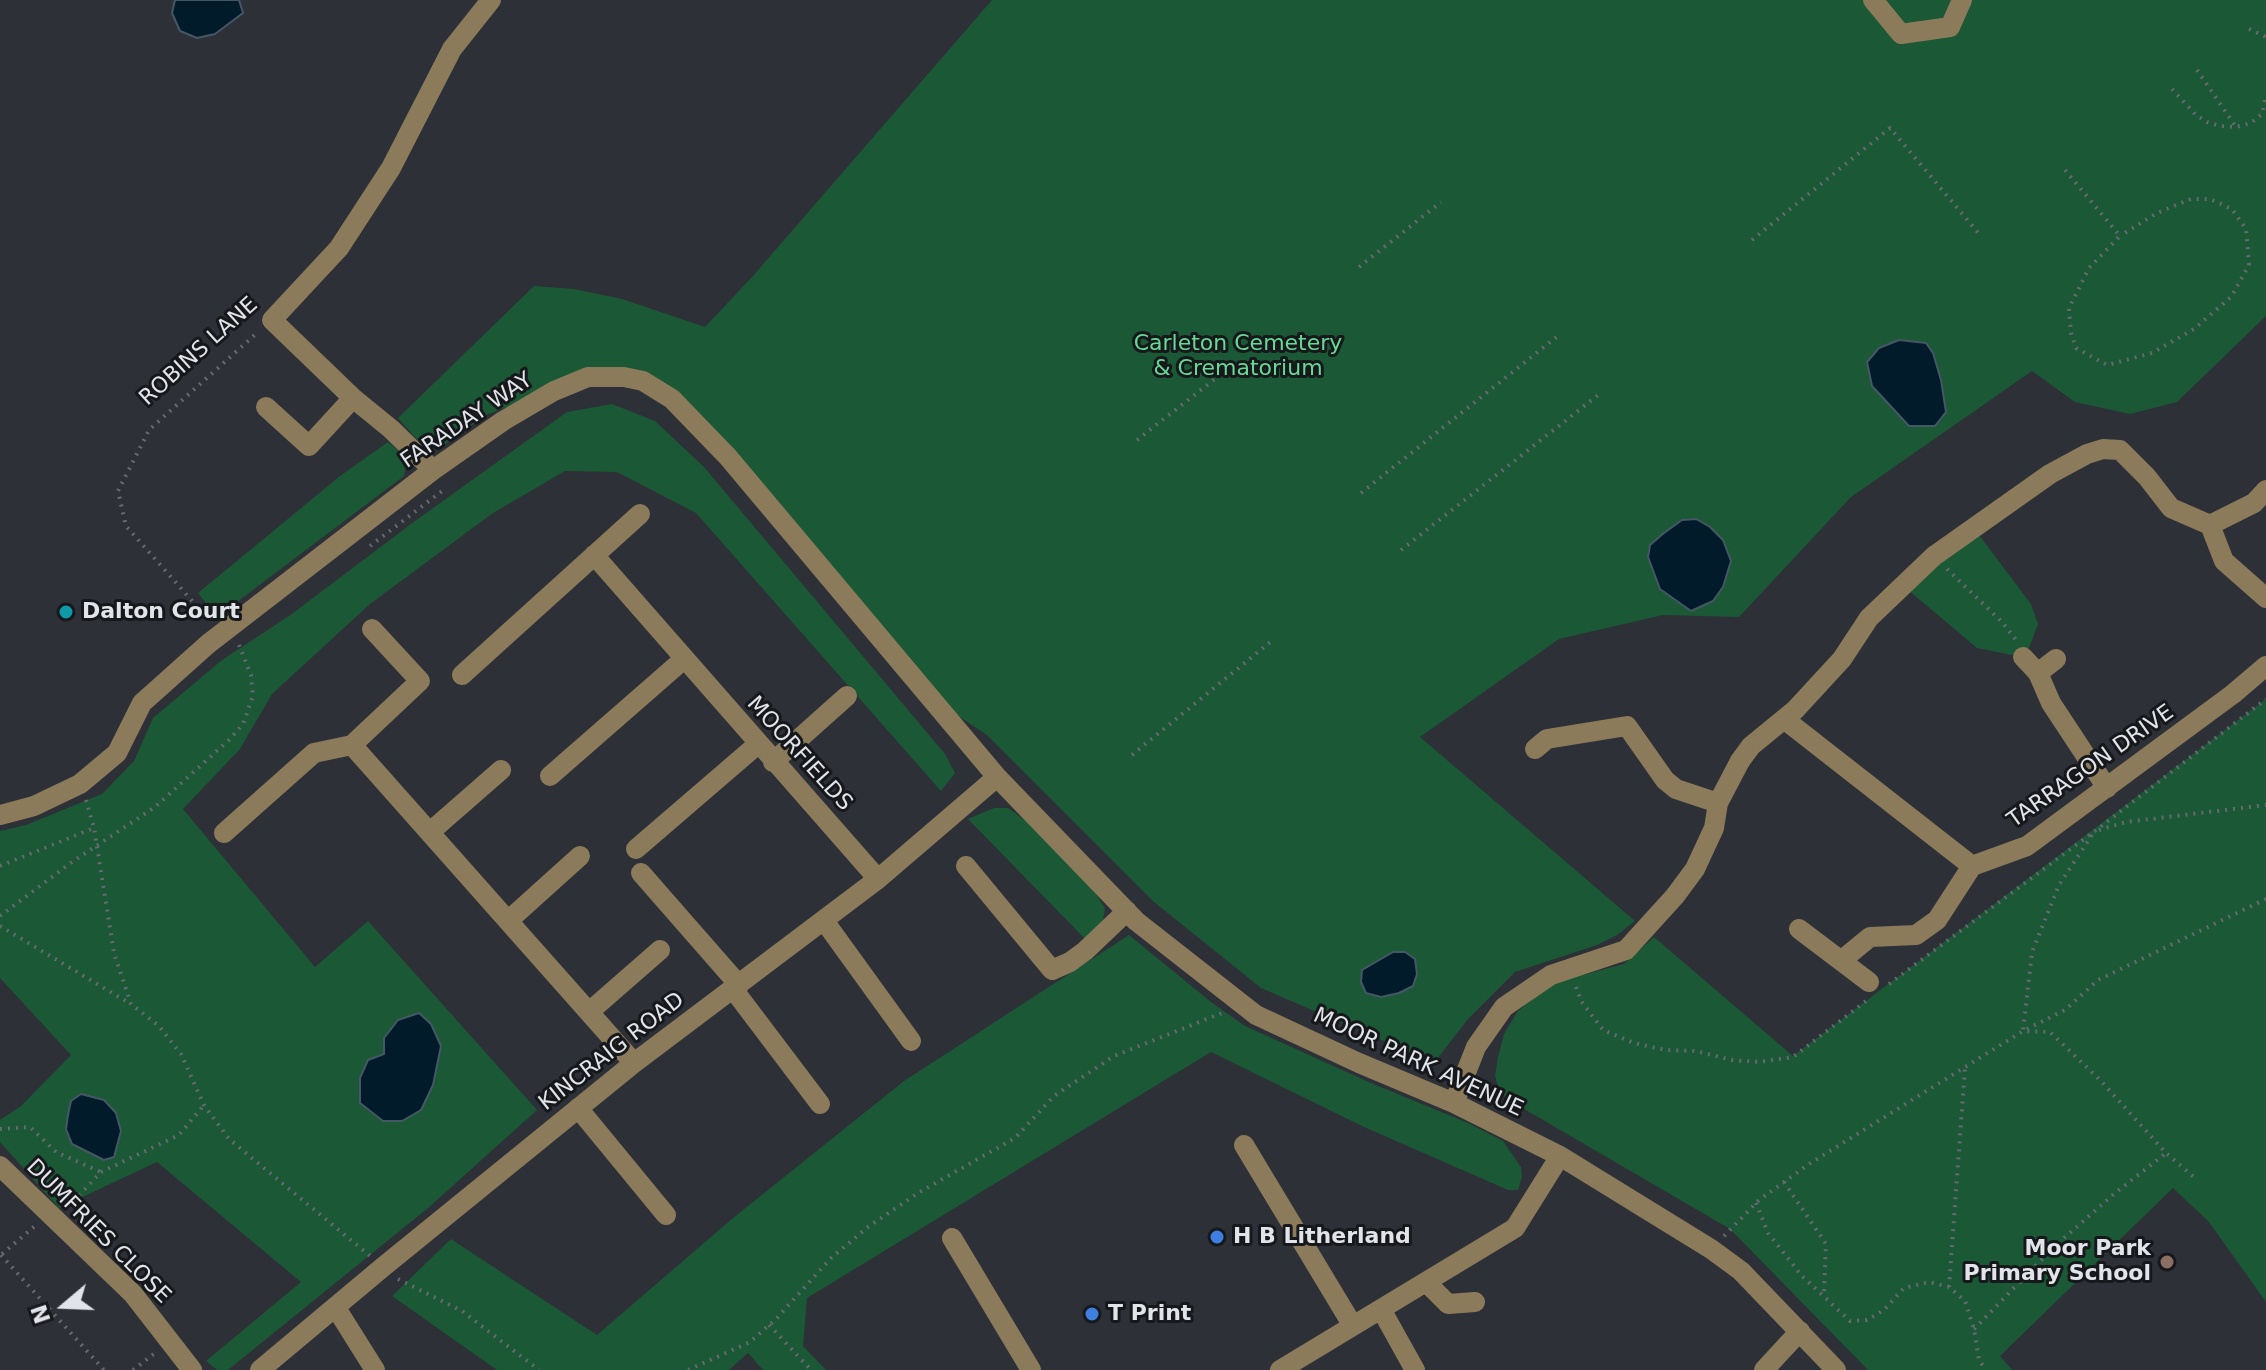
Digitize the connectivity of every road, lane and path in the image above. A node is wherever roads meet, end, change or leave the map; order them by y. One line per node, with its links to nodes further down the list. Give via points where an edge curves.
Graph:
1 (491, 0): 16 (street, ROBINS LANE, via 452,49 391,168 339,248)
2 (1873, 0): 3 (street, via 1901,34 1950,27)
3 (1962, 0)
4 (2249, 29): 5 (path)
5 (2266, 37)
6 (2197, 70): 9 (path)
7 (2172, 89): 9 (path, via 2207,122)
8 (2266, 97): 9 (path, via 2262,114)
9 (2236, 127)
10 (2065, 170): 13 (path)
11 (1441, 202): 15 (path)
12 (1980, 235): 14 (path, via 1890,128)
13 (2120, 236): 13 (path, via 2089,268 2069,308 2076,348 2107,365 2152,353 2194,329 2231,297 2249,265 2246,229 2232,209 2210,199 2191,199)
14 (1752, 240)
15 (1359, 267)
16 (272, 320): 20 (street); 33 (path, ROBINS LANE, via 149,430 118,491 126,526)
17 (1559, 335): 25 (path)
18 (1225, 371): 22 (path)
19 (1602, 392): 28 (path)
20 (353, 398): 21 (street, via 309,446); 23 (street)
21 (266, 407)
22 (1137, 440)
23 (433, 470): 33 (street, FARADAY WAY); 50 (street, FARADAY WAY, via 554,391 588,377 643,381 672,399 728,457)
24 (2266, 490): 27 (street, via 2254,503)
25 (1361, 493)
26 (640, 514): 29 (street)
27 (2210, 525): 30 (street, via 2171,508 2120,450 2103,449 2050,474); 31 (street, via 2224,561)
28 (1401, 550)
29 (594, 555): 36 (street, MOORFIELDS); 40 (street)
30 (1934, 556): 35 (path, via 2002,622); 42 (street, via 1869,618 1842,659)
31 (2266, 598)
32 (372, 629): 44 (street, via 420,681)
33 (221, 633): 51 (street, FARADAY WAY, via 180,656 142,703 117,753); 59 (path, ROBINS LANE, via 241,647 251,675 253,696 243,724 155,807)
34 (1274, 639): 46 (path)
35 (2023, 657): 39 (street)
36 (684, 659): 43 (street, MOORFIELDS); 49 (street)
37 (2056, 659): 39 (street)
38 (2266, 666): 52 (street, TARRAGON DRIVE)
39 (2038, 673): 52 (street, via 2051,703)
40 (462, 675)
41 (847, 696): 47 (street)
42 (1784, 719): 53 (street, via 1751,746); 64 (street)
43 (758, 744): 47 (street, MOORFIELDS); 60 (street)
44 (352, 745): 57 (street); 58 (street, via 314,753)
45 (1535, 749): 53 (street, via 1547,739 1630,716 1665,780)
46 (1132, 755)
47 (773, 762): 66 (street, MOORFIELDS)
48 (501, 770): 57 (street)
49 (550, 776)
50 (997, 777): 66 (street, KINCRAIG ROAD); 68 (street, MOOR PARK AVENUE)
51 (80, 784): 55 (street, FARADAY WAY); 56 (path)
52 (2107, 788): 64 (street, TARRAGON DRIVE, via 2027,846)
53 (1718, 803): 85 (street, via 1714,828 1675,896 1626,950 1551,975 1504,1007 1476,1047)
54 (2266, 805): 81 (path, via 2126,822 2095,831 2059,885 2032,952)
55 (0, 815)
56 (94, 828): 59 (path); 62 (path)
57 (430, 832): 70 (street)
58 (224, 833)
59 (97, 845): 69 (path, ROBINS LANE); 78 (path, via 114,953)
60 (636, 849)
61 (580, 856): 70 (street)
62 (0, 866)
63 (966, 866): 68 (street, via 1052,970 1085,951)
64 (1972, 866): 75 (street, via 1937,920 1916,935 1870,937)
65 (641, 873): 77 (street)
66 (878, 879): 71 (street, KINCRAIG ROAD)
67 (2266, 899): 81 (path, via 2098,980 2065,1010)
68 (1127, 911): 79 (street, MOOR PARK AVENUE)
69 (0, 916)
70 (509, 920): 80 (street)
71 (825, 922): 77 (street, KINCRAIG ROAD); 82 (street)
72 (0, 926): 78 (path)
73 (1799, 929): 75 (street)
74 (660, 950): 80 (street)
75 (1842, 960): 76 (street)
76 (1869, 982)
77 (736, 987): 83 (street, KINCRAIG ROAD); 86 (street)
78 (131, 1004): 87 (path, via 159,1026 181,1054)
79 (1243, 1005): 85 (street, MOOR PARK AVENUE); 110 (path, via 1114,1056 1054,1096 1015,1138 868,1227)
80 (589, 1012): 83 (street)
81 (2023, 1031): 84 (path); 91 (path, via 2050,1032)
82 (911, 1041)
83 (634, 1063): 88 (street, KINCRAIG ROAD)
84 (1965, 1068): 96 (path); 105 (path)
85 (1454, 1103): 92 (street, MOOR PARK AVENUE)
86 (820, 1104)
87 (204, 1105): 94 (path, via 179,1135); 103 (path, via 229,1139)
88 (578, 1108): 98 (street); 103 (street, KINCRAIG ROAD)
89 (0, 1129): 94 (path, via 30,1127 56,1152)
90 (1244, 1145): 111 (street)
91 (2166, 1153): 95 (path); 112 (path, via 2055,1246)
92 (1560, 1156): 101 (street, MOOR PARK AVENUE); 104 (street, via 1515,1228)
93 (2, 1172): 99 (street, DUMFRIES CLOSE)
94 (101, 1172): 99 (path)
95 (2195, 1178)
96 (1784, 1182): 97 (path); 106 (path, via 1826,1244)
97 (1756, 1203): 101 (path); 106 (path, via 1768,1233)
98 (666, 1215)
99 (52, 1216): 102 (path); 114 (street, DUMFRIES CLOSE, via 133,1294)
100 (952, 1238): 123 (street)
101 (1711, 1249): 113 (street, MOOR PARK AVENUE, via 1741,1271)
102 (0, 1255): 115 (path)
103 (383, 1267): 108 (street, KINCRAIG ROAD); 120 (path, via 404,1284 462,1311)
104 (1426, 1282): 107 (street, via 1448,1304); 109 (street)
105 (1949, 1287): 106 (path, via 1929,1282 1904,1288 1867,1320 1850,1321); 112 (path, via 1965,1301)
106 (1824, 1296)
107 (1475, 1302)
108 (336, 1308): 118 (street, KINCRAIG ROAD); 119 (street)
109 (1381, 1309): 111 (street); 125 (street)
110 (769, 1325): 121 (path, via 750,1342); 122 (path)
111 (1353, 1326): 124 (street)
112 (1974, 1329): 128 (path)
113 (1800, 1331): 126 (street); 127 (street, MOOR PARK AVENUE)
114 (170, 1342): 116 (path); 117 (street, DUMFRIES CLOSE)
115 (104, 1370)
116 (133, 1370)
117 (192, 1370)
118 (260, 1370)
119 (375, 1370)
120 (539, 1370)
121 (688, 1370)
122 (811, 1370)
123 (1031, 1370)
124 (1280, 1370)
125 (1415, 1370)
126 (1764, 1370)
127 (1836, 1370)
128 (1986, 1370)

